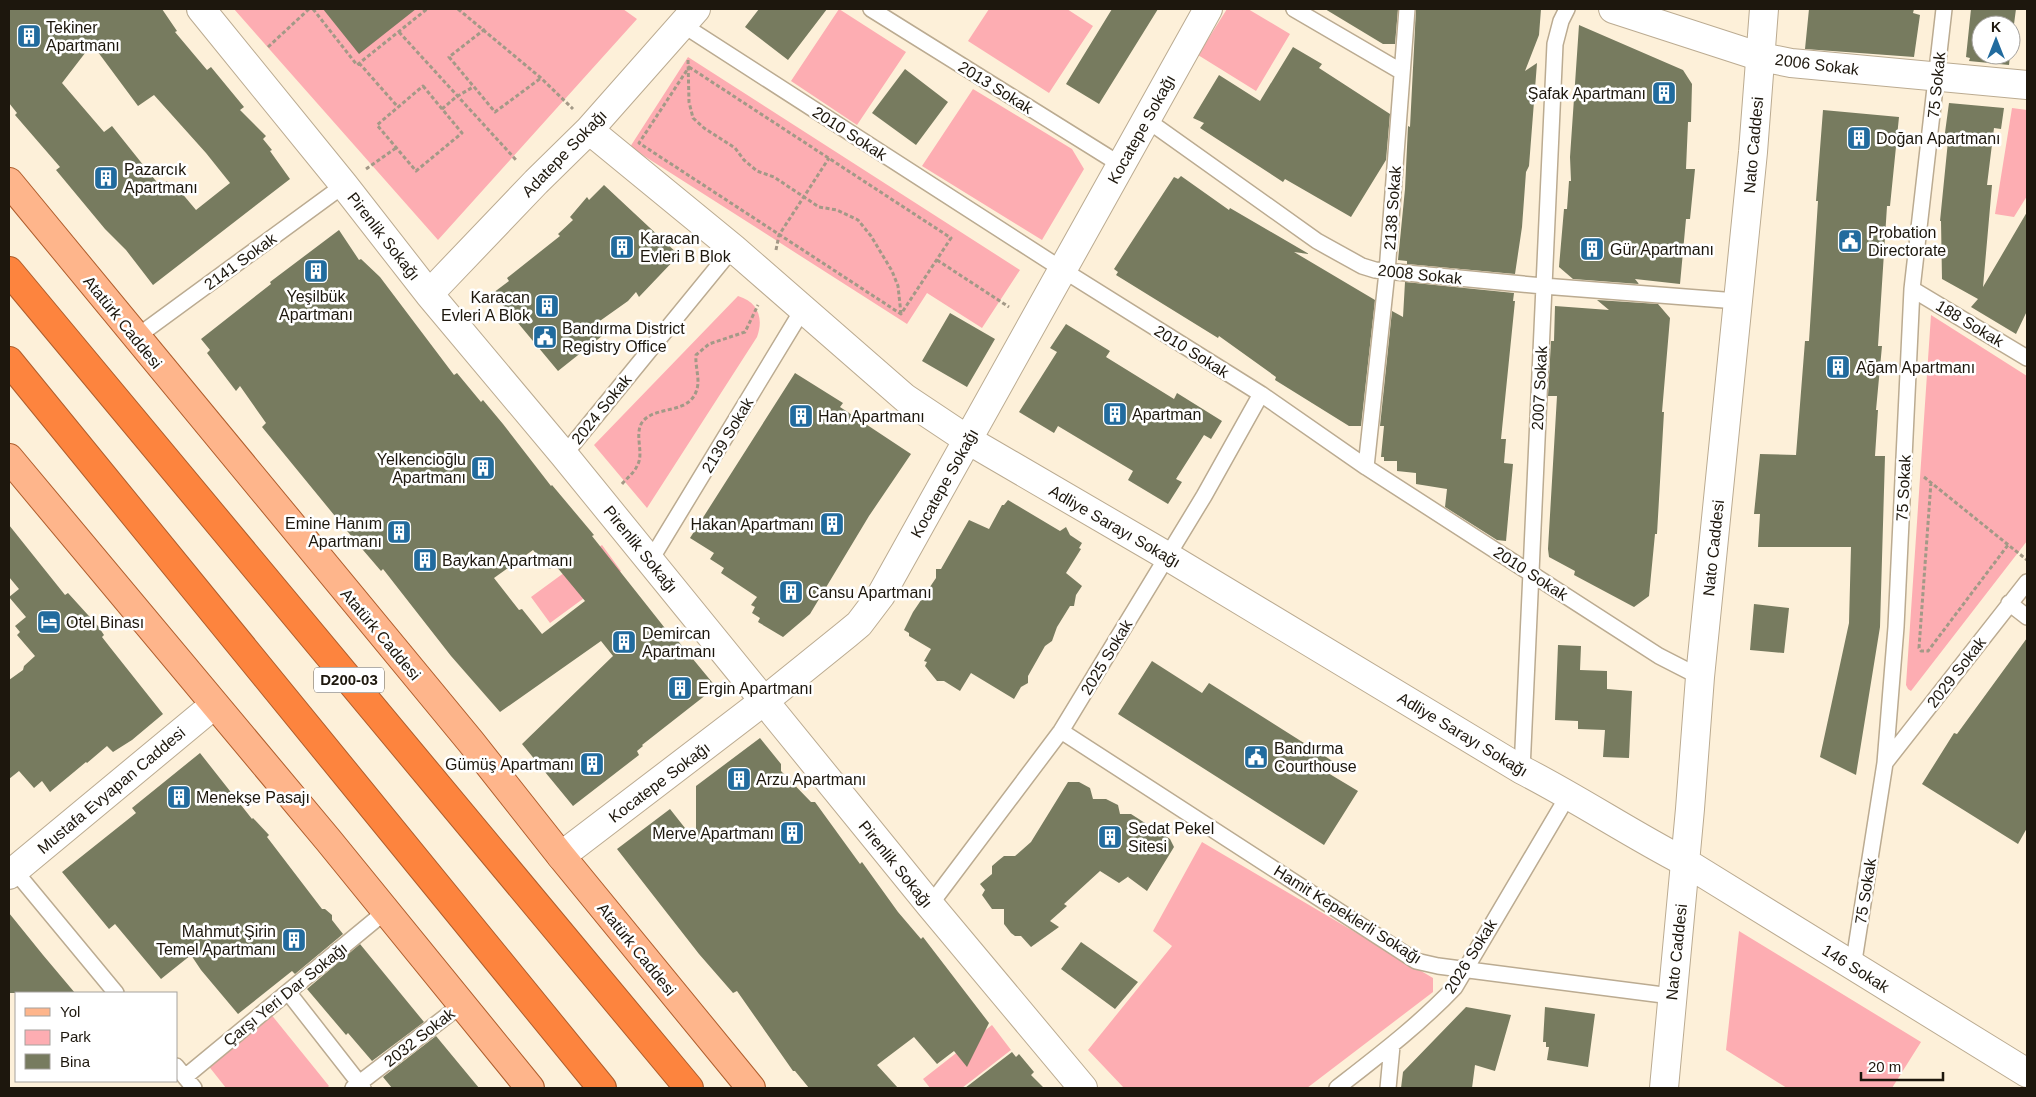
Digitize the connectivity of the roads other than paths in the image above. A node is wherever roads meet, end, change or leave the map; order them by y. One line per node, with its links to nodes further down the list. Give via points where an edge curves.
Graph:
1 (201, 9): 19 (street, Pirenlik Sokağı)
2 (871, 9): 17 (lane, 2013 Sokak)
3 (1208, 9): 15 (street, Kocatepe Sokağı)
4 (1294, 9): 12 (lane)
5 (1407, 9): 12 (lane, 2138 Sokak)
6 (1567, 9): 24 (lane, 2007 Sokak, via 1555,44)
7 (1613, 9): 11 (street, 2006 Sokak)
8 (1764, 9): 11 (street, Nato Caddesi)
9 (1944, 9): 13 (lane, 75 Sokak)
10 (689, 17): 16 (street, Adatepe Sokağı); 21 (lane, 2010 Sokak)
11 (1761, 57): 13 (street, 2006 Sokak, via 1791,63); 27 (street, Nato Caddesi)
12 (1402, 72): 23 (lane, 2138 Sokak)
13 (1937, 77): 14 (street, 2006 Sokak); 25 (lane, 75 Sokak)
14 (2027, 85)
15 (1147, 120): 17 (street, Kocatepe Sokağı); 23 (lane, 2008 Sokak, via 1317,241 1362,266)
16 (589, 130): 20 (street, Adliye Sarayı Sokağı); 26 (street, Adatepe Sokağı)
17 (1122, 164): 21 (street, Kocatepe Sokağı)
18 (9, 182): 29 (main road, Atatürk Caddesi)
19 (344, 185): 26 (street, Pirenlik Sokağı); 29 (lane, 2141 Sokak)
20 (734, 248): 28 (street, Adliye Sarayı Sokağı); 34 (lane, 2024 Sokak)
21 (1063, 270): 32 (lane, 2010 Sokak); 33 (street, Kocatepe Sokağı)
22 (9, 271): 67 (highway, D200-03)
23 (1387, 272): 24 (lane, 2008 Sokak); 36 (lane, 2138 Sokak)
24 (1543, 286): 27 (lane, 2008 Sokak); 39 (lane, 2007 Sokak)
25 (1912, 289): 30 (lane, 188 Sokak); 47 (lane, 75 Sokak, via 1896,627)
26 (429, 294): 34 (street, Pirenlik Sokağı)
27 (1737, 301): 43 (street, Nato Caddesi)
28 (803, 309): 33 (street, Adliye Sarayı Sokağı, via 906,398); 38 (lane, 2139 Sokak)
29 (135, 338): 50 (main road, Atatürk Caddesi, via 464,734)
30 (2027, 358)
31 (9, 361): 66 (highway)
32 (1261, 394): 36 (lane, 2010 Sokak); 37 (lane, 2025 Sokak)
33 (968, 440): 37 (street, Adliye Sarayı Sokağı); 44 (street, Kocatepe Sokağı, via 881,595 859,624)
34 (564, 455): 38 (street, Pirenlik Sokağı)
35 (9, 458): 45 (main road)
36 (1366, 467): 39 (lane, 2010 Sokak)
37 (1167, 556): 46 (lane, 2025 Sokak); 48 (street, Adliye Sarayı Sokağı)
38 (650, 561): 44 (street, Pirenlik Sokağı)
39 (1530, 572): 43 (lane, 2010 Sokak, via 1659,656); 48 (lane, 2007 Sokak)
40 (2027, 582): 41 (lane, 2029 Sokak)
41 (2009, 604): 42 (lane); 47 (lane, 2029 Sokak)
42 (2027, 617)
43 (1700, 677): 51 (street, Nato Caddesi)
44 (764, 701): 50 (street, Kocatepe Sokağı); 53 (street, Pirenlik Sokağı)
45 (214, 705): 52 (street, Mustafa Evyapan Caddesi); 54 (main road)
46 (1061, 731): 53 (lane, 2025 Sokak); 56 (lane, Hamit Kepeklerli Sokağı, via 1416,961)
47 (1886, 763): 55 (lane, 75 Sokak)
48 (1522, 770): 49 (street, Adliye Sarayı Sokağı)
49 (1569, 794): 51 (street, Adliye Sarayı Sokağı); 56 (lane, 2026 Sokak)
50 (561, 856): 68 (main road, Atatürk Caddesi)
51 (1684, 862): 55 (street, 146 Sokak); 59 (street, Nato Caddesi)
52 (11, 870): 57 (lane)
53 (930, 905): 69 (street, Pirenlik Sokağı)
54 (386, 911): 58 (lane, Çarşı Yeri Dar Sokağı); 60 (main road)
55 (1853, 967): 62 (street, 146 Sokak)
56 (1465, 968): 59 (lane, Hamit Kepeklerli Sokağı); 61 (lane, 2026 Sokak, via 1444,998)
57 (115, 992)
58 (288, 992): 63 (lane, Çarşı Yeri Dar Sokağı); 64 (lane)
59 (1671, 996): 72 (street, Nato Caddesi)
60 (461, 1005): 64 (lane, 2032 Sokak); 65 (main road)
61 (1392, 1046): 70 (lane, 2026 Sokak); 71 (lane)
62 (2027, 1073)
63 (185, 1077)
64 (358, 1087)
65 (530, 1088)
66 (602, 1088)
67 (689, 1088)
68 (752, 1088)
69 (1083, 1088)
70 (1337, 1088)
71 (1388, 1088)
72 (1664, 1088)

